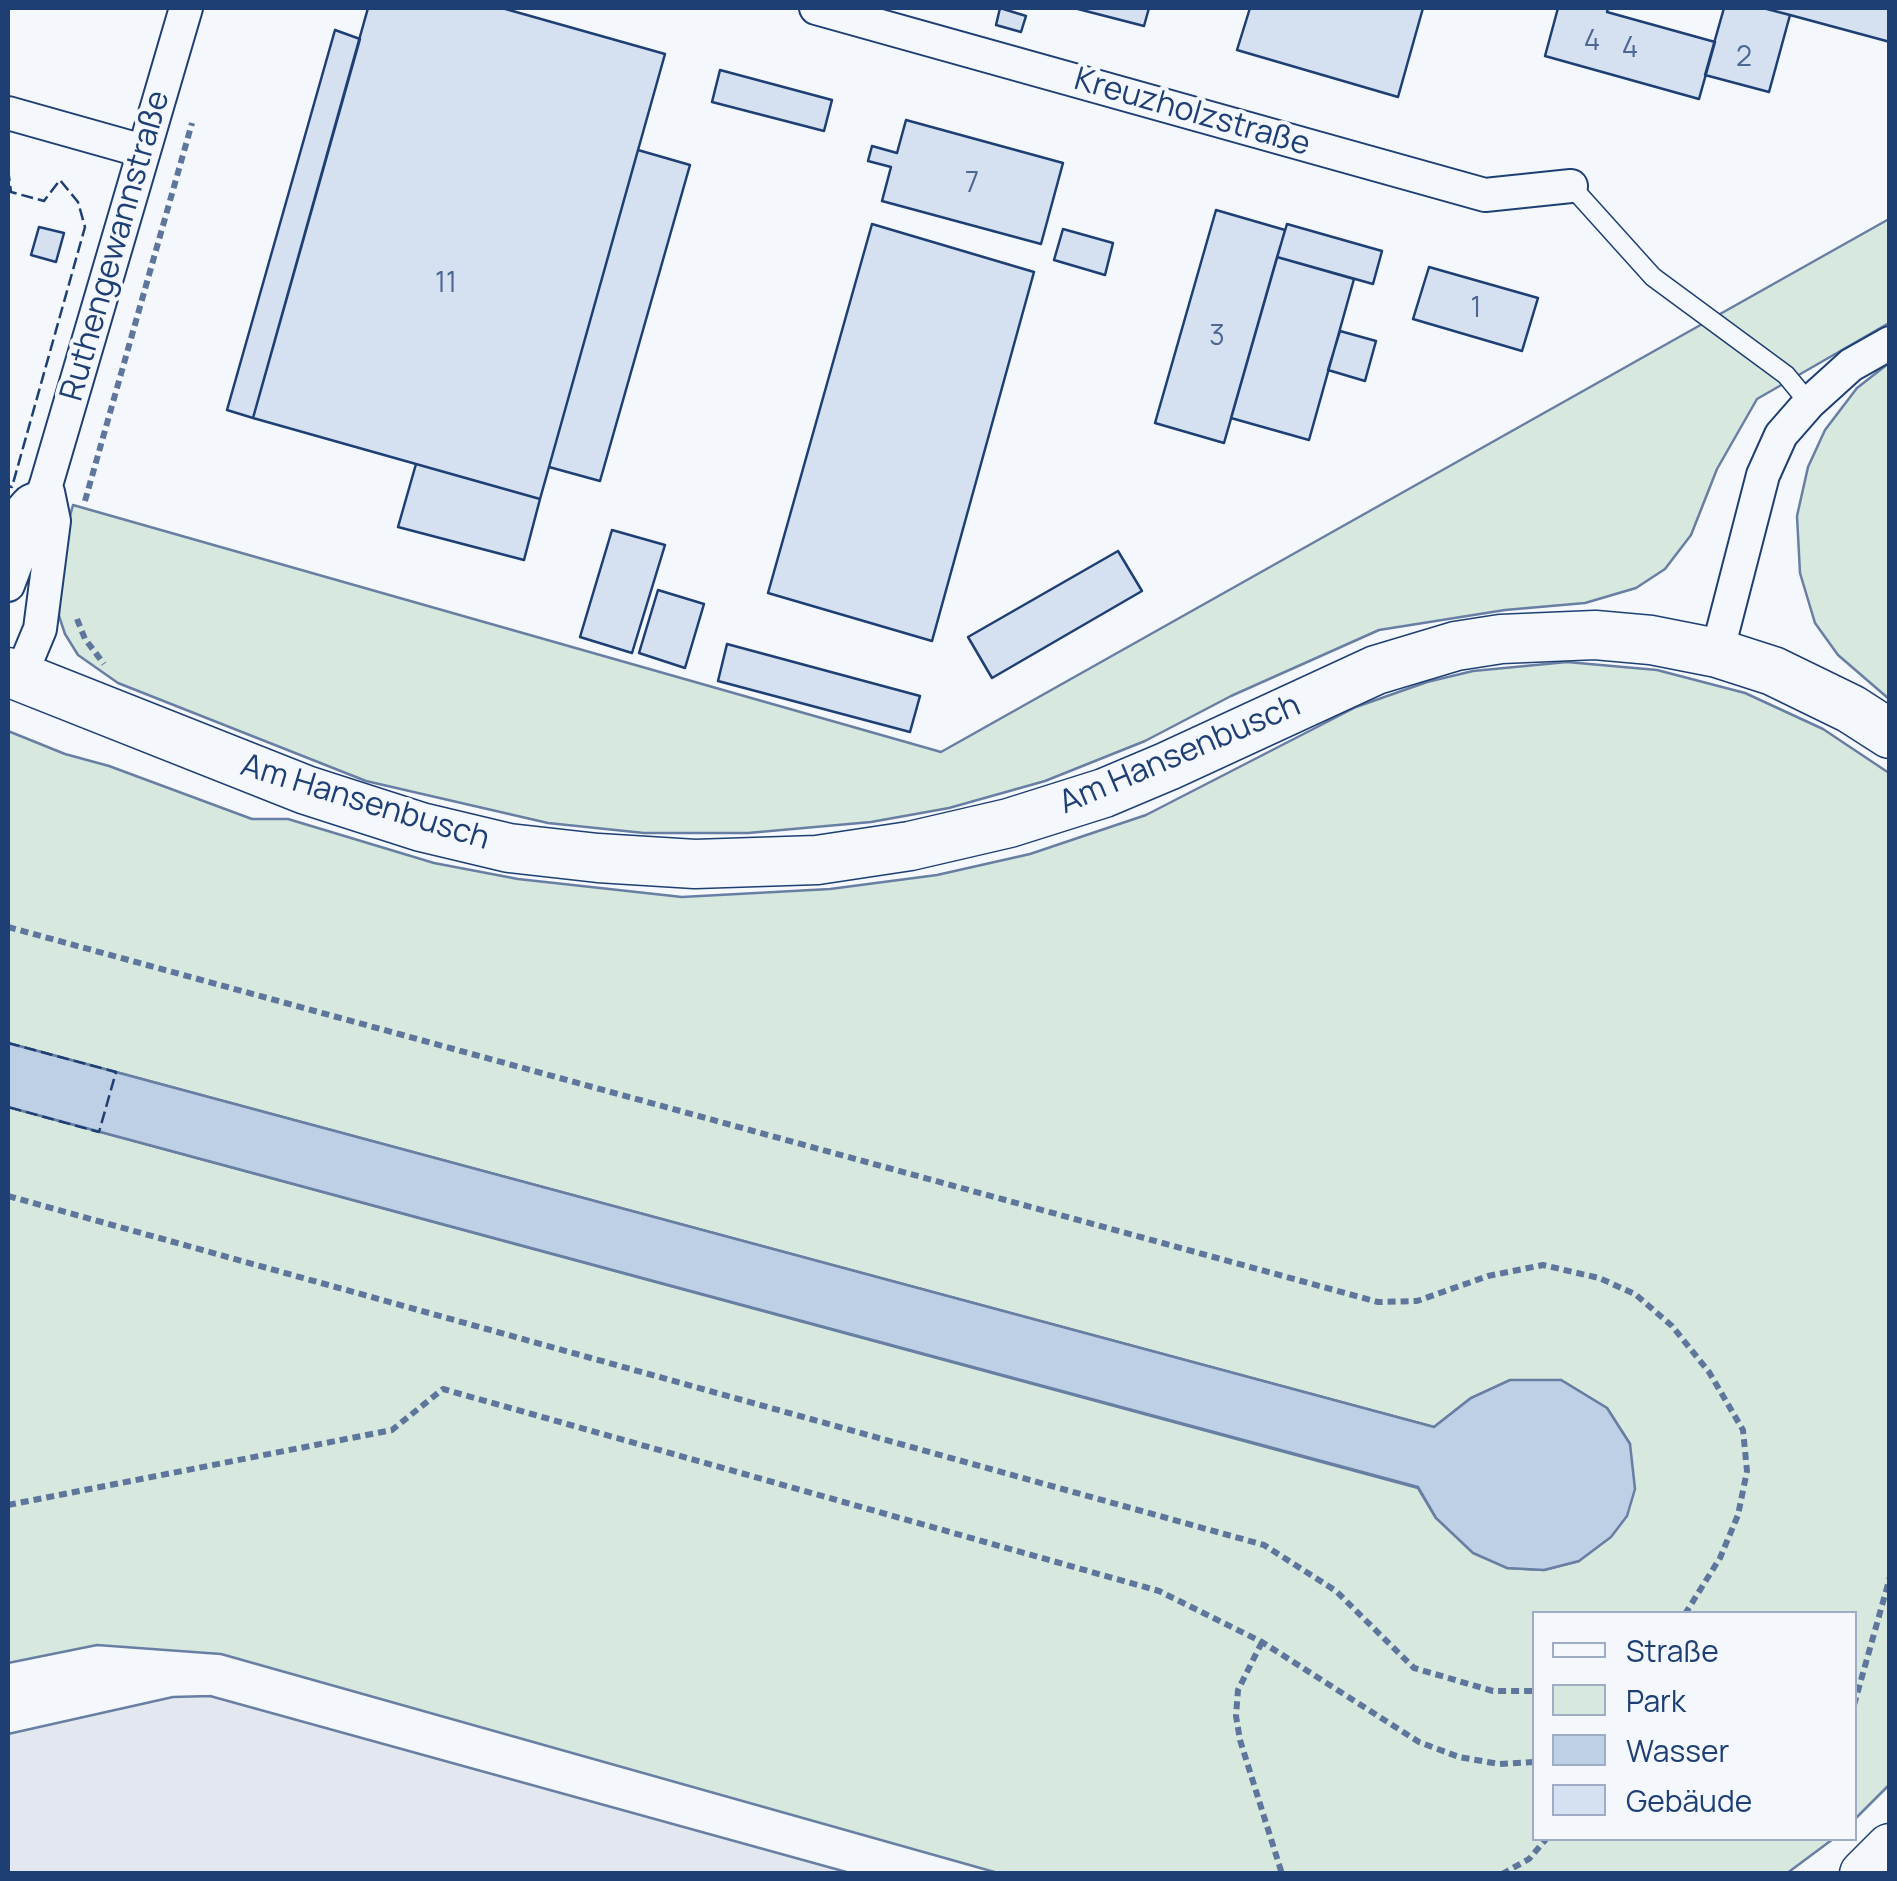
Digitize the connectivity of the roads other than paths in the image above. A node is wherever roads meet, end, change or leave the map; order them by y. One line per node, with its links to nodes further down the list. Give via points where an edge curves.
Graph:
1 (186, 8): 4 (street, Ruthengewannstraße)
2 (816, 8): 5 (street, Kreuzholzstraße, via 1485,195)
3 (8, 113): 4 (street)
4 (143, 151): 8 (street, Ruthengewannstraße)
5 (1571, 186): 7 (lane, via 1654,277 1786,375)
6 (1890, 343): 7 (street, via 1851,365)
7 (1809, 402): 10 (street, via 1781,435 1762,476)
8 (43, 513): 9 (street, Ruthengewannstraße); 11 (street, Ruthengewannstraße, via 54,521 40,629)
9 (8, 585)
10 (1717, 653): 11 (street, Am Hansenbusch, via 1595,635 1456,646 1376,670 1104,793 1009,823 817,860 695,864 510,848 421,826 306,790); 12 (street, Am Hansenbusch, via 1773,671)
11 (14, 675)
12 (1890, 734)
13 (1890, 1848): 14 (street)
14 (1864, 1874)

